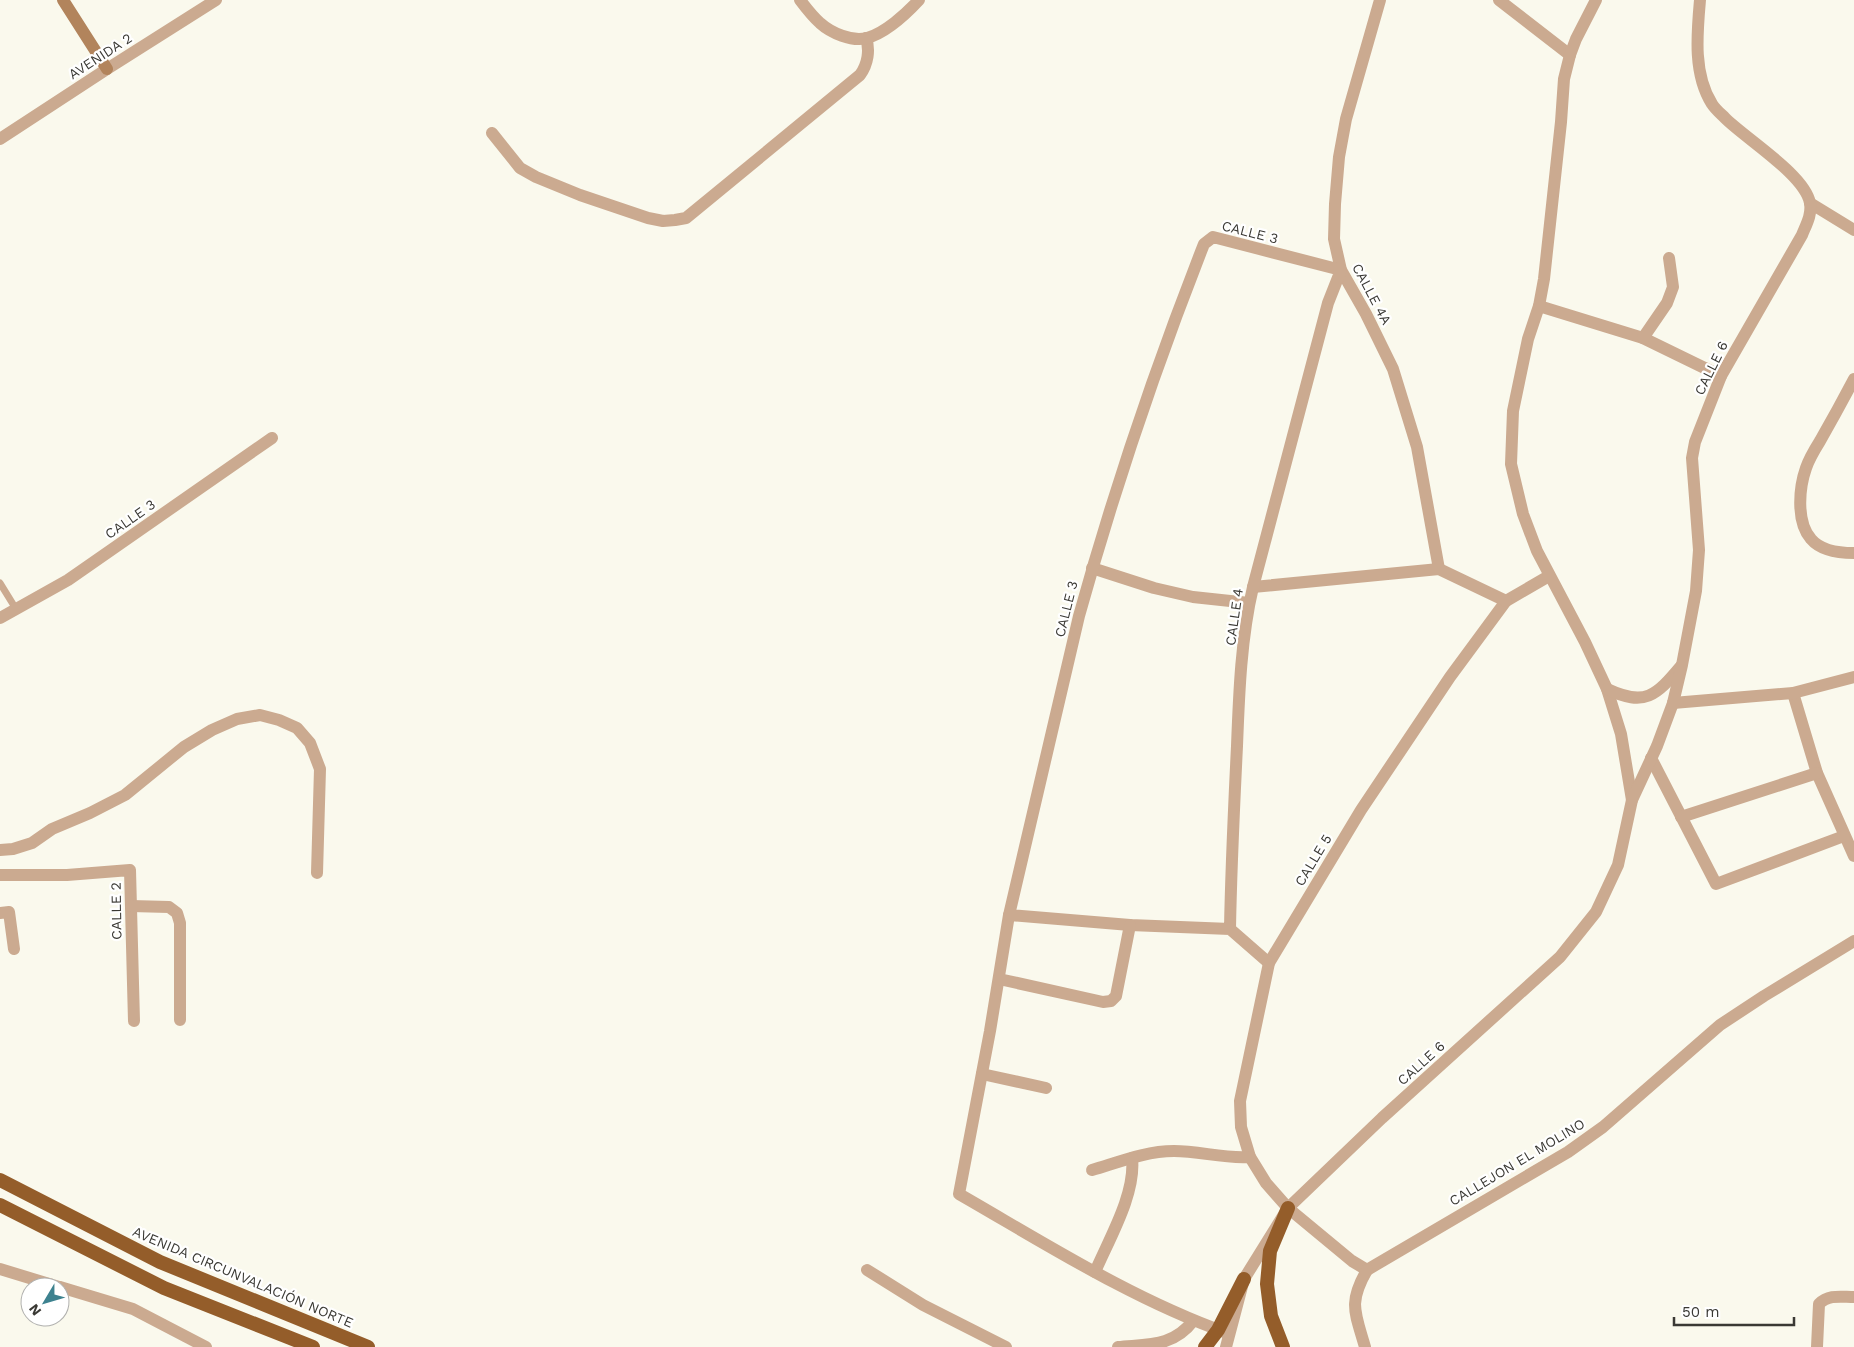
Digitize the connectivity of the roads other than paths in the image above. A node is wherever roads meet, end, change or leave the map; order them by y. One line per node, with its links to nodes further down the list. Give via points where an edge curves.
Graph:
1 (63, 0): 11 (main road)
2 (216, 0): 11 (street, AVENIDA 2)
3 (800, 0): 9 (street, via 832,32 854,39)
4 (919, 0): 9 (street, via 906,14)
5 (1380, 0): 17 (street, CALLE 4A, via 1346,119 1339,157 1334,239)
6 (1500, 0): 10 (street)
7 (1596, 0): 10 (street, CALLE 6)
8 (1700, 0): 14 (street, via 1698,56 1702,83 1712,106 1793,175 1804,186)
9 (866, 38): 12 (street, via 869,48 860,75 686,218 648,218 536,177 520,168)
10 (1570, 55): 18 (street, CALLE 6, via 1564,79)
11 (107, 69): 13 (street, AVENIDA 2)
12 (492, 133)
13 (0, 139)
14 (1810, 203): 15 (street); 20 (street, CALLE 6, via 1809,218 1802,236)
15 (1854, 230)
16 (1669, 258): 19 (street, via 1673,287 1667,303)
17 (1341, 270): 24 (street, CALLE 3, via 1213,238 1204,244 1166,341); 25 (street, CALLE 4A, via 1392,369 1417,447); 28 (street, CALLE 4, via 1328,303)
18 (1539, 306): 19 (street); 26 (street, CALLE 6, via 1528,339 1513,411 1511,464 1522,514)
19 (1643, 338): 20 (street)
20 (1721, 376): 33 (street, CALLE 6, via 1701,425 1692,458 1699,550 1696,591)
21 (1854, 380): 23 (street, via 1806,467 1800,505 1803,523 1811,539 1837,552)
22 (272, 438): 31 (street, CALLE 3, via 68,580)
23 (1854, 553)
24 (1092, 568): 30 (street, via 1193,597); 49 (street, CALLE 3)
25 (1440, 569): 28 (street); 29 (street)
26 (1549, 576): 29 (street, CALLE 5); 35 (street, CALLE 6)
27 (0, 582): 31 (lane)
28 (1253, 587): 30 (street, CALLE 4)
29 (1506, 601): 54 (street, CALLE 5, via 1450,677 1361,810)
30 (1249, 603): 51 (street, CALLE 4, via 1239,696)
31 (16, 609): 32 (street, CALLE 3)
32 (0, 618)
33 (1682, 665): 35 (street, via 1657,691 1643,698 1631,698); 37 (street, CALLE 6)
34 (1854, 677): 36 (street)
35 (1607, 689): 40 (street, CALLE 6, via 1621,734)
36 (1793, 693): 37 (street); 39 (street)
37 (1673, 703): 38 (street, CALLE 6)
38 (1652, 758): 40 (street, CALLE 6); 41 (street)
39 (1817, 773): 41 (street); 42 (street)
40 (1632, 800): 65 (street, CALLE 6, via 1618,865 1596,912 1560,957)
41 (1681, 817): 42 (street, via 1716,884)
42 (1844, 836): 44 (street)
43 (0, 850): 45 (street, via 32,843 52,829 125,796 184,747 212,730 237,718 260,715 297,728 310,744 320,769)
44 (1854, 856)
45 (317, 873)
46 (0, 876): 47 (street, CALLE 2, via 130,870)
47 (131, 906): 56 (street, via 169,907 177,913 180,923); 57 (street, CALLE 2)
48 (0, 913): 53 (street, via 9,912)
49 (1009, 916): 50 (street); 55 (street, CALLE 3)
50 (1130, 925): 51 (street); 55 (street, via 1116,996 1110,1001)
51 (1230, 929): 54 (street)
52 (1854, 941): 68 (street, CALLEJON EL MOLINO, via 1720,1024 1603,1127 1568,1152)
53 (14, 949)
54 (1269, 962): 60 (street, CALLE 5, via 1240,1101 1241,1127)
55 (999, 979): 58 (street, CALLE 3)
56 (180, 1020)
57 (134, 1021)
58 (982, 1074): 59 (street); 69 (street, CALLE 3, via 959,1194)
59 (1046, 1088)
60 (1250, 1157): 61 (street, via 1175,1151); 65 (street, CALLE 5, via 1266,1183)
61 (1132, 1158): 62 (street); 69 (street, via 1132,1176 1123,1207)
62 (1092, 1170)
63 (0, 1180): 78 (highway, AVENIDA CIRCUNVALACIÓN NORTE, via 160,1262)
64 (0, 1205): 77 (highway, via 164,1288)
65 (1288, 1208): 68 (street); 71 (street, CALLE 6); 83 (highway, via 1270,1252 1267,1284 1271,1316)
66 (0, 1269): 70 (street)
67 (867, 1270): 79 (street, via 924,1305)
68 (1367, 1270): 84 (street, via 1358,1286 1354,1308)
69 (1095, 1272): 74 (street)
70 (26, 1277)
71 (1244, 1279): 75 (highway)
72 (70, 1290): 76 (street, via 133,1309)
73 (1854, 1297): 85 (street, via 1830,1296 1819,1304)
74 (1193, 1321): 75 (street); 80 (street, via 1182,1334 1170,1341)
75 (1223, 1332): 81 (highway); 82 (street)
76 (206, 1347)
77 (313, 1347)
78 (368, 1347)
79 (1006, 1347)
80 (1118, 1347)
81 (1205, 1347)
82 (1226, 1347)
83 (1283, 1347)
84 (1364, 1347)
85 (1818, 1347)

